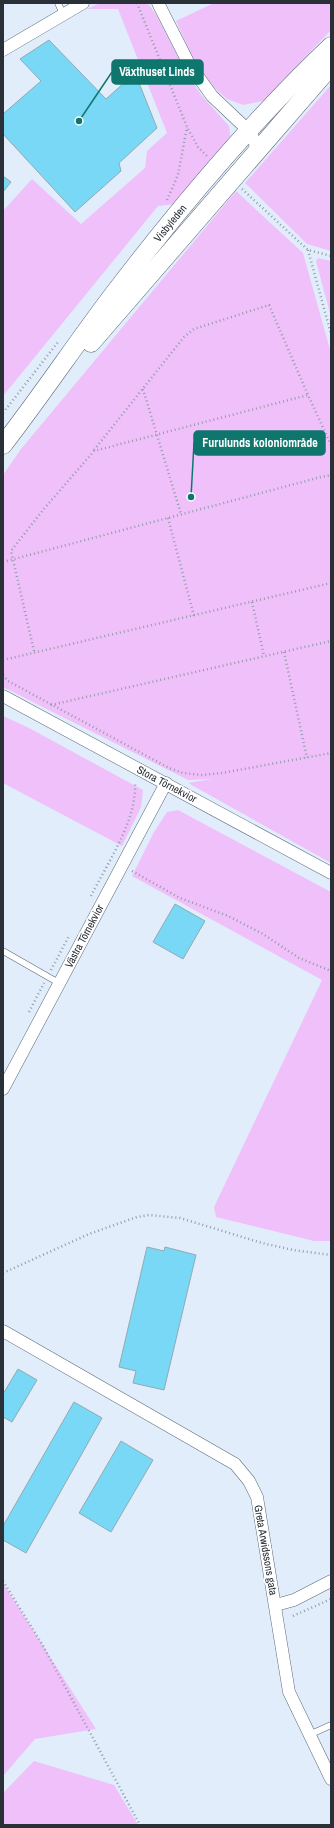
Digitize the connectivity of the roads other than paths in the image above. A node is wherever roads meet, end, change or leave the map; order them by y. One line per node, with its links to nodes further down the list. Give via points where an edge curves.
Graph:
1 (83, 3): 3 (street)
2 (158, 3): 7 (street, via 189,64 212,96)
3 (60, 8): 5 (street)
4 (331, 46): 7 (main road, Visbyleden)
5 (3, 50)
6 (331, 66): 8 (main road, Visbyleden)
7 (249, 131): 8 (street); 9 (main road, Visbyleden, via 181,209 112,296)
8 (257, 151): 9 (main road, Visbyleden, via 126,304)
9 (26, 415): 10 (main road, Visbyleden)
10 (3, 444)
11 (3, 696): 12 (street, Stora Törnekvior)
12 (166, 783): 13 (street, Stora Törnekvior); 15 (street, Västra Törnekvior)
13 (331, 873)
14 (3, 951): 15 (lane)
15 (59, 983): 16 (street, Västra Törnekvior)
16 (3, 1089)
17 (3, 1331): 19 (street, Greta Arwidssons gata, via 235,1464 249,1481 257,1497)
18 (331, 1581): 19 (street, via 294,1600)
19 (276, 1605): 21 (street, Greta Arwidssons gata, via 289,1692)
20 (331, 1725): 21 (lane)
21 (309, 1735): 22 (street, Greta Arwidssons gata)
22 (331, 1779)

